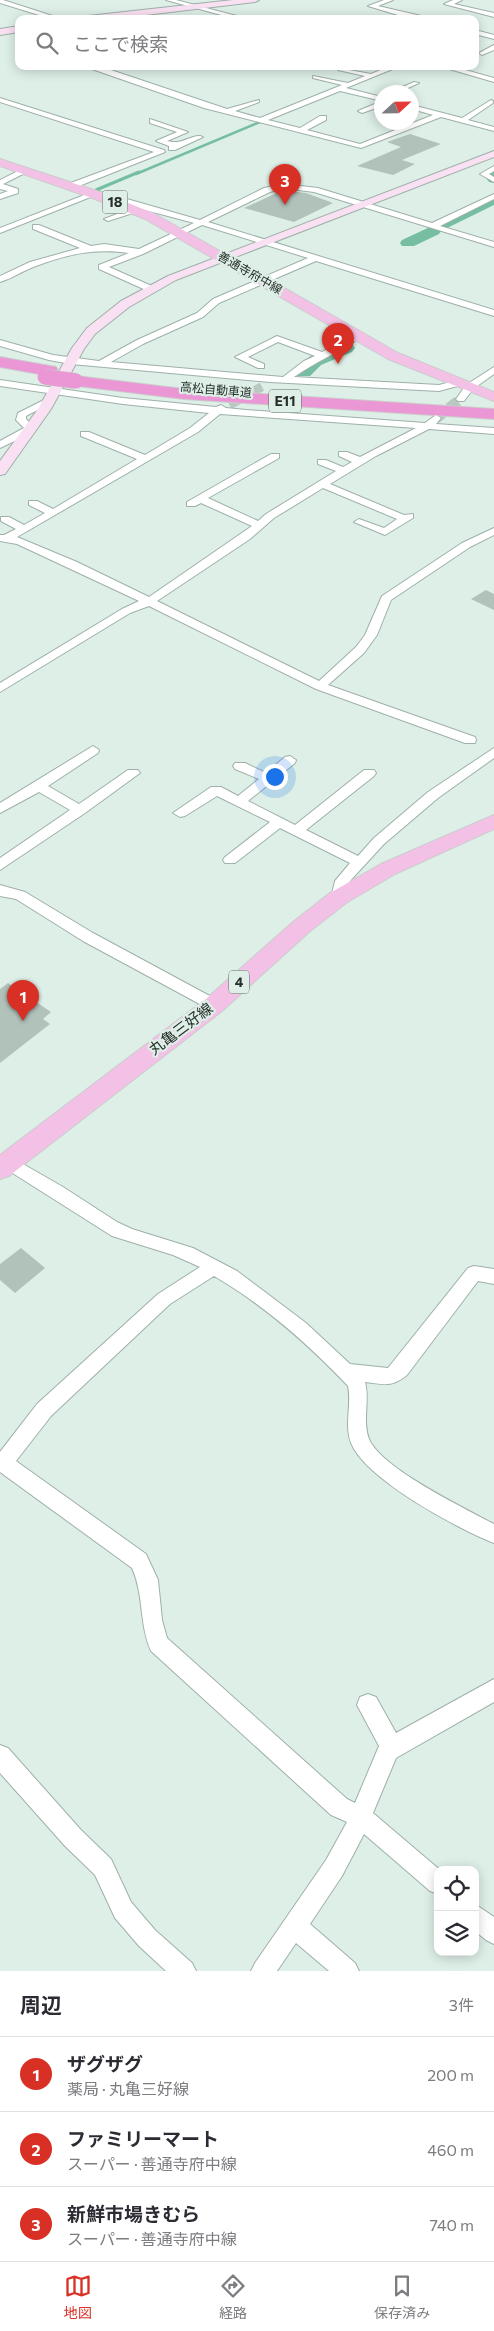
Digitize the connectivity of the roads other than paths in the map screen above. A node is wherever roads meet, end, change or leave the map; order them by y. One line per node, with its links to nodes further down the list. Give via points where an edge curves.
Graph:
1 (169, 0): 8 (street)
2 (255, 0): 8 (street)
3 (390, 0): 13 (street, via 371,6)
4 (460, 0): 9 (street); 14 (street, via 447,4)
5 (0, 1): 7 (street)
6 (28, 2): 7 (street)
7 (18, 5): 10 (street)
8 (198, 6): 11 (street); 12 (street)
9 (494, 7)
10 (48, 15)
11 (122, 15)
12 (231, 15)
13 (396, 15)
14 (494, 15)
15 (15, 30): 16 (street)
16 (0, 32)
17 (479, 33): 18 (street)
18 (494, 37)
19 (494, 47): 20 (street)
20 (482, 52)
21 (98, 70): 37 (street)
22 (348, 70): 25 (street)
23 (386, 70): 25 (street)
24 (457, 70): 28 (street)
25 (372, 76): 30 (street)
26 (315, 77): 30 (street)
27 (396, 80): 29 (street, via 415,84)
28 (494, 80)
29 (412, 85)
30 (349, 86): 31 (street)
31 (340, 89): 33 (street); 44 (street)
32 (219, 98): 37 (street)
33 (374, 98)
34 (0, 100): 51 (street)
35 (257, 101): 41 (street)
36 (491, 102): 46 (street)
37 (202, 104): 41 (street)
38 (374, 104): 40 (street)
39 (419, 109): 42 (street)
40 (362, 110)
41 (228, 111): 44 (street)
42 (439, 115): 46 (street); 48 (street, via 361,146)
43 (323, 118): 48 (street)
44 (260, 120): 48 (street)
45 (153, 121): 50 (street, via 184,132 160,141)
46 (462, 121): 47 (street)
47 (494, 129)
48 (300, 131)
49 (199, 137): 50 (street)
50 (176, 146): 51 (street)
51 (161, 152): 60 (street)
52 (494, 154): 64 (street)
53 (0, 162): 55 (main road, 善通寺府中線 / 18)
54 (494, 168): 58 (street, via 484,174)
55 (25, 171): 57 (street); 60 (main road, 善通寺府中線 / 18)
56 (0, 176): 57 (street)
57 (9, 179): 59 (street)
58 (494, 180)
59 (0, 185): 63 (street, via 14,191)
60 (71, 186): 61 (main road, 善通寺府中線 / 18)
61 (92, 194): 65 (main road, 善通寺府中線 / 18); 67 (street); 70 (street)
62 (494, 196): 69 (street)
63 (0, 197)
64 (361, 206): 67 (street, via 315,190 283,186 267,190); 69 (street); 72 (street)
65 (134, 210): 66 (street); 71 (main road, 善通寺府中線 / 18)
66 (108, 219)
67 (200, 222): 71 (street); 72 (street)
68 (36, 227): 74 (street)
69 (431, 227): 73 (street)
70 (0, 231)
71 (180, 233): 75 (street); 76 (main road, 善通寺府中線 / 18)
72 (263, 243): 76 (street); 77 (street)
73 (494, 245)
74 (90, 249): 75 (street, via 104,247); 78 (street, via 33,264)
75 (140, 252): 80 (street, via 102,267)
76 (224, 258): 79 (main road, 善通寺府中線 / 18); 80 (street)
77 (314, 258): 79 (street); 81 (street)
78 (0, 279)
79 (261, 280): 82 (main road, 善通寺府中線 / 18); 86 (street, via 216,301 200,315)
80 (151, 289): 90 (street, via 125,304 91,331 78,348)
81 (494, 313)
82 (356, 336): 84 (street); 94 (main road, 善通寺府中線 / 18, via 392,356)
83 (0, 343): 90 (street, via 52,358)
84 (322, 355): 87 (street, via 276,339 240,357); 92 (street)
85 (0, 362): 91 (highway, 高松自動車道 / E11)
86 (102, 363): 90 (street); 92 (street, via 268,382)
87 (261, 366)
88 (0, 370): 91 (highway, 高松自動車道 / E11)
89 (494, 370): 94 (street)
90 (76, 372): 91 (highway, 高松自動車道 / E11, bridge); 95 (street); 99 (highway, 高松自動車道 / E11, via 140,383 272,395); 101 (highway, 高松自動車道 / E11, via 193,394)
91 (47, 374)
92 (285, 380): 94 (street, via 439,388)
93 (0, 383): 95 (street)
94 (464, 385): 96 (main road, 善通寺府中線 / 18); 97 (street, via 467,393)
95 (53, 396): 100 (street); 104 (street)
96 (494, 397)
97 (461, 399)
98 (229, 404): 100 (street)
99 (494, 409)
100 (216, 411): 103 (street); 110 (street, via 194,430)
101 (494, 414)
102 (436, 418): 103 (street)
103 (426, 427): 105 (street); 111 (street)
104 (31, 429): 107 (street); 113 (street)
105 (494, 431)
106 (85, 434): 110 (street)
107 (0, 445)
108 (343, 454): 111 (street)
109 (275, 456): 120 (street, via 196,501)
110 (144, 458): 117 (street)
111 (360, 461): 114 (street)
112 (322, 462): 114 (street)
113 (0, 471)
114 (344, 471): 115 (street)
115 (321, 484): 119 (street, via 407,518 385,532); 120 (street, via 270,516)
116 (32, 503): 117 (street)
117 (53, 513): 121 (street)
118 (5, 519): 121 (street)
119 (359, 522)
120 (260, 526): 126 (street)
121 (24, 529): 125 (street)
122 (494, 530): 124 (street)
123 (494, 536): 124 (street)
124 (476, 538): 127 (street, via 406,588 386,598 371,635 360,650)
125 (2, 539): 126 (street, via 20,541)
126 (150, 601): 127 (street); 128 (street, via 126,611)
127 (320, 686): 129 (street)
128 (0, 688)
129 (470, 740)
130 (94, 750): 137 (street, via 52,773)
131 (494, 752): 146 (street, via 433,795)
132 (290, 760): 136 (street)
133 (240, 766): 136 (street)
134 (369, 773): 144 (street, via 347,797)
135 (133, 774): 140 (street)
136 (267, 778): 138 (street)
137 (39, 786): 139 (street); 140 (street)
138 (238, 802): 141 (street, via 216,790); 143 (street)
139 (0, 809)
140 (80, 810): 147 (street)
141 (180, 813)
142 (494, 821): 149 (main road, 丸亀三好線 / 4, via 388,870)
143 (279, 822): 144 (street); 145 (street)
144 (296, 831): 146 (street)
145 (230, 860)
146 (359, 862): 149 (street, via 342,881)
147 (0, 865)
148 (0, 890): 150 (street, via 20,896 88,937)
149 (338, 898): 150 (main road, 丸亀三好線 / 4)
150 (214, 1004): 151 (main road, 丸亀三好線 / 4)
151 (3, 1163): 152 (street, via 62,1194 117,1231 188,1253)
152 (214, 1267): 154 (street, via 254,1293); 155 (street, via 164,1299 44,1410)
153 (494, 1277): 154 (street, via 474,1273 391,1377)
154 (346, 1371): 156 (street, via 356,1382 360,1393 357,1429 370,1458 435,1503)
155 (2, 1464): 161 (street, via 139,1561 148,1580 158,1644 339,1807)
156 (494, 1534)
157 (494, 1690): 159 (street)
158 (368, 1705): 159 (street)
159 (392, 1748): 161 (street, via 384,1757)
160 (0, 1756): 166 (street, via 102,1867 123,1910 147,1938)
161 (360, 1816): 162 (street); 164 (street, via 334,1868)
162 (434, 1880)
163 (479, 1919): 165 (street)
164 (294, 1926): 167 (street); 168 (street)
165 (494, 1932)
166 (184, 1971)
167 (263, 1971)
168 (346, 1971)

